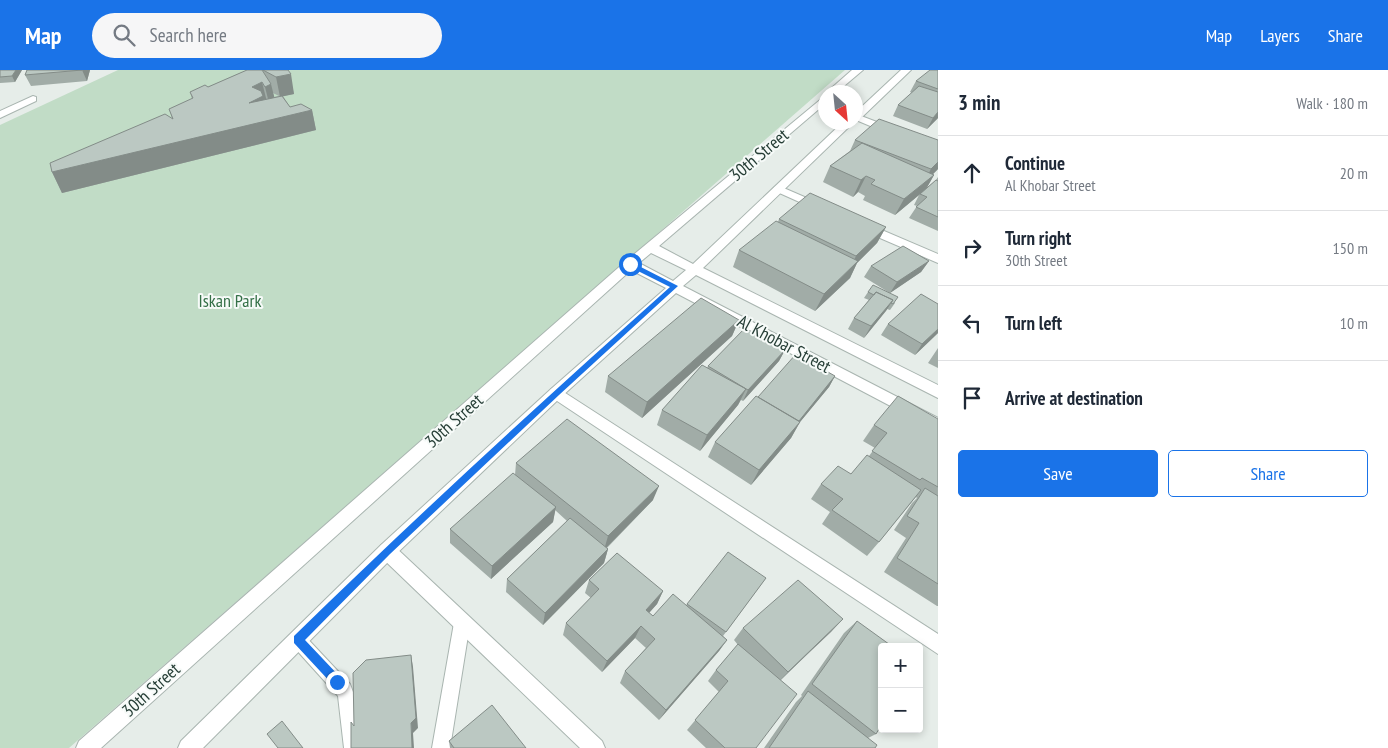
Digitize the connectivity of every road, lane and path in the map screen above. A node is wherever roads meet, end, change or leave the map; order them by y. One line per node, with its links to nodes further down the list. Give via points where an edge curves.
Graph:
1 (858, 70): 3 (street)
2 (906, 70): 6 (street)
3 (840, 85)
4 (33, 99): 7 (street)
5 (818, 105): 14 (street, 30th Street)
6 (863, 110)
7 (0, 115)
8 (863, 120): 10 (street)
9 (842, 130): 11 (street, 30th Street)
10 (901, 134)
11 (779, 189): 12 (street); 17 (street, 30th Street)
12 (832, 212)
13 (850, 220): 15 (street)
14 (650, 247): 16 (street, 30th Street); 17 (street, Al Khobar Street)
15 (938, 259)
16 (630, 264): 18 (street, Al Khobar Street); 26 (street, 30th Street)
17 (694, 269): 18 (street, 30th Street); 19 (street, Al Khobar Street)
18 (675, 286): 20 (street, 30th Street); 21 (street, Al Khobar Street)
19 (938, 392)
20 (556, 393): 22 (street, 30th Street); 25 (street)
21 (938, 425)
22 (387, 551): 23 (street); 24 (street, 30th Street)
23 (462, 623): 29 (lane); 30 (street)
24 (298, 640): 27 (street, 30th Street); 28 (lane, via 344,690 348,700)
25 (938, 645)
26 (86, 748)
27 (188, 748)
28 (352, 748)
29 (441, 748)
30 (595, 748)

